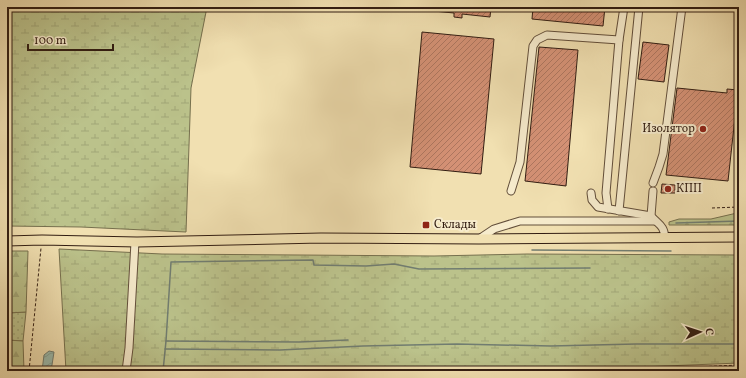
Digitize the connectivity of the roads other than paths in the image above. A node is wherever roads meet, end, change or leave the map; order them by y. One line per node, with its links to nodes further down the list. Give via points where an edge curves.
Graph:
1 (624, 7): 4 (lane)
2 (639, 7): 10 (lane)
3 (682, 7): 5 (lane, via 663,154)
4 (619, 40): 6 (lane, via 547,35 537,40 533,46 520,162); 9 (lane, via 606,193)
5 (653, 182)
6 (511, 191)
7 (653, 191): 11 (lane)
8 (591, 193): 9 (lane, via 592,200 598,207)
9 (608, 209): 10 (lane)
10 (619, 211): 11 (lane)
11 (653, 219): 13 (lane, via 665,231); 14 (lane, via 520,221 494,229)
12 (739, 237): 13 (main road)
13 (665, 238): 14 (main road)
14 (479, 239): 16 (main road, via 321,238)
15 (7, 241): 16 (main road)
16 (135, 242): 17 (lane)
17 (126, 371)

